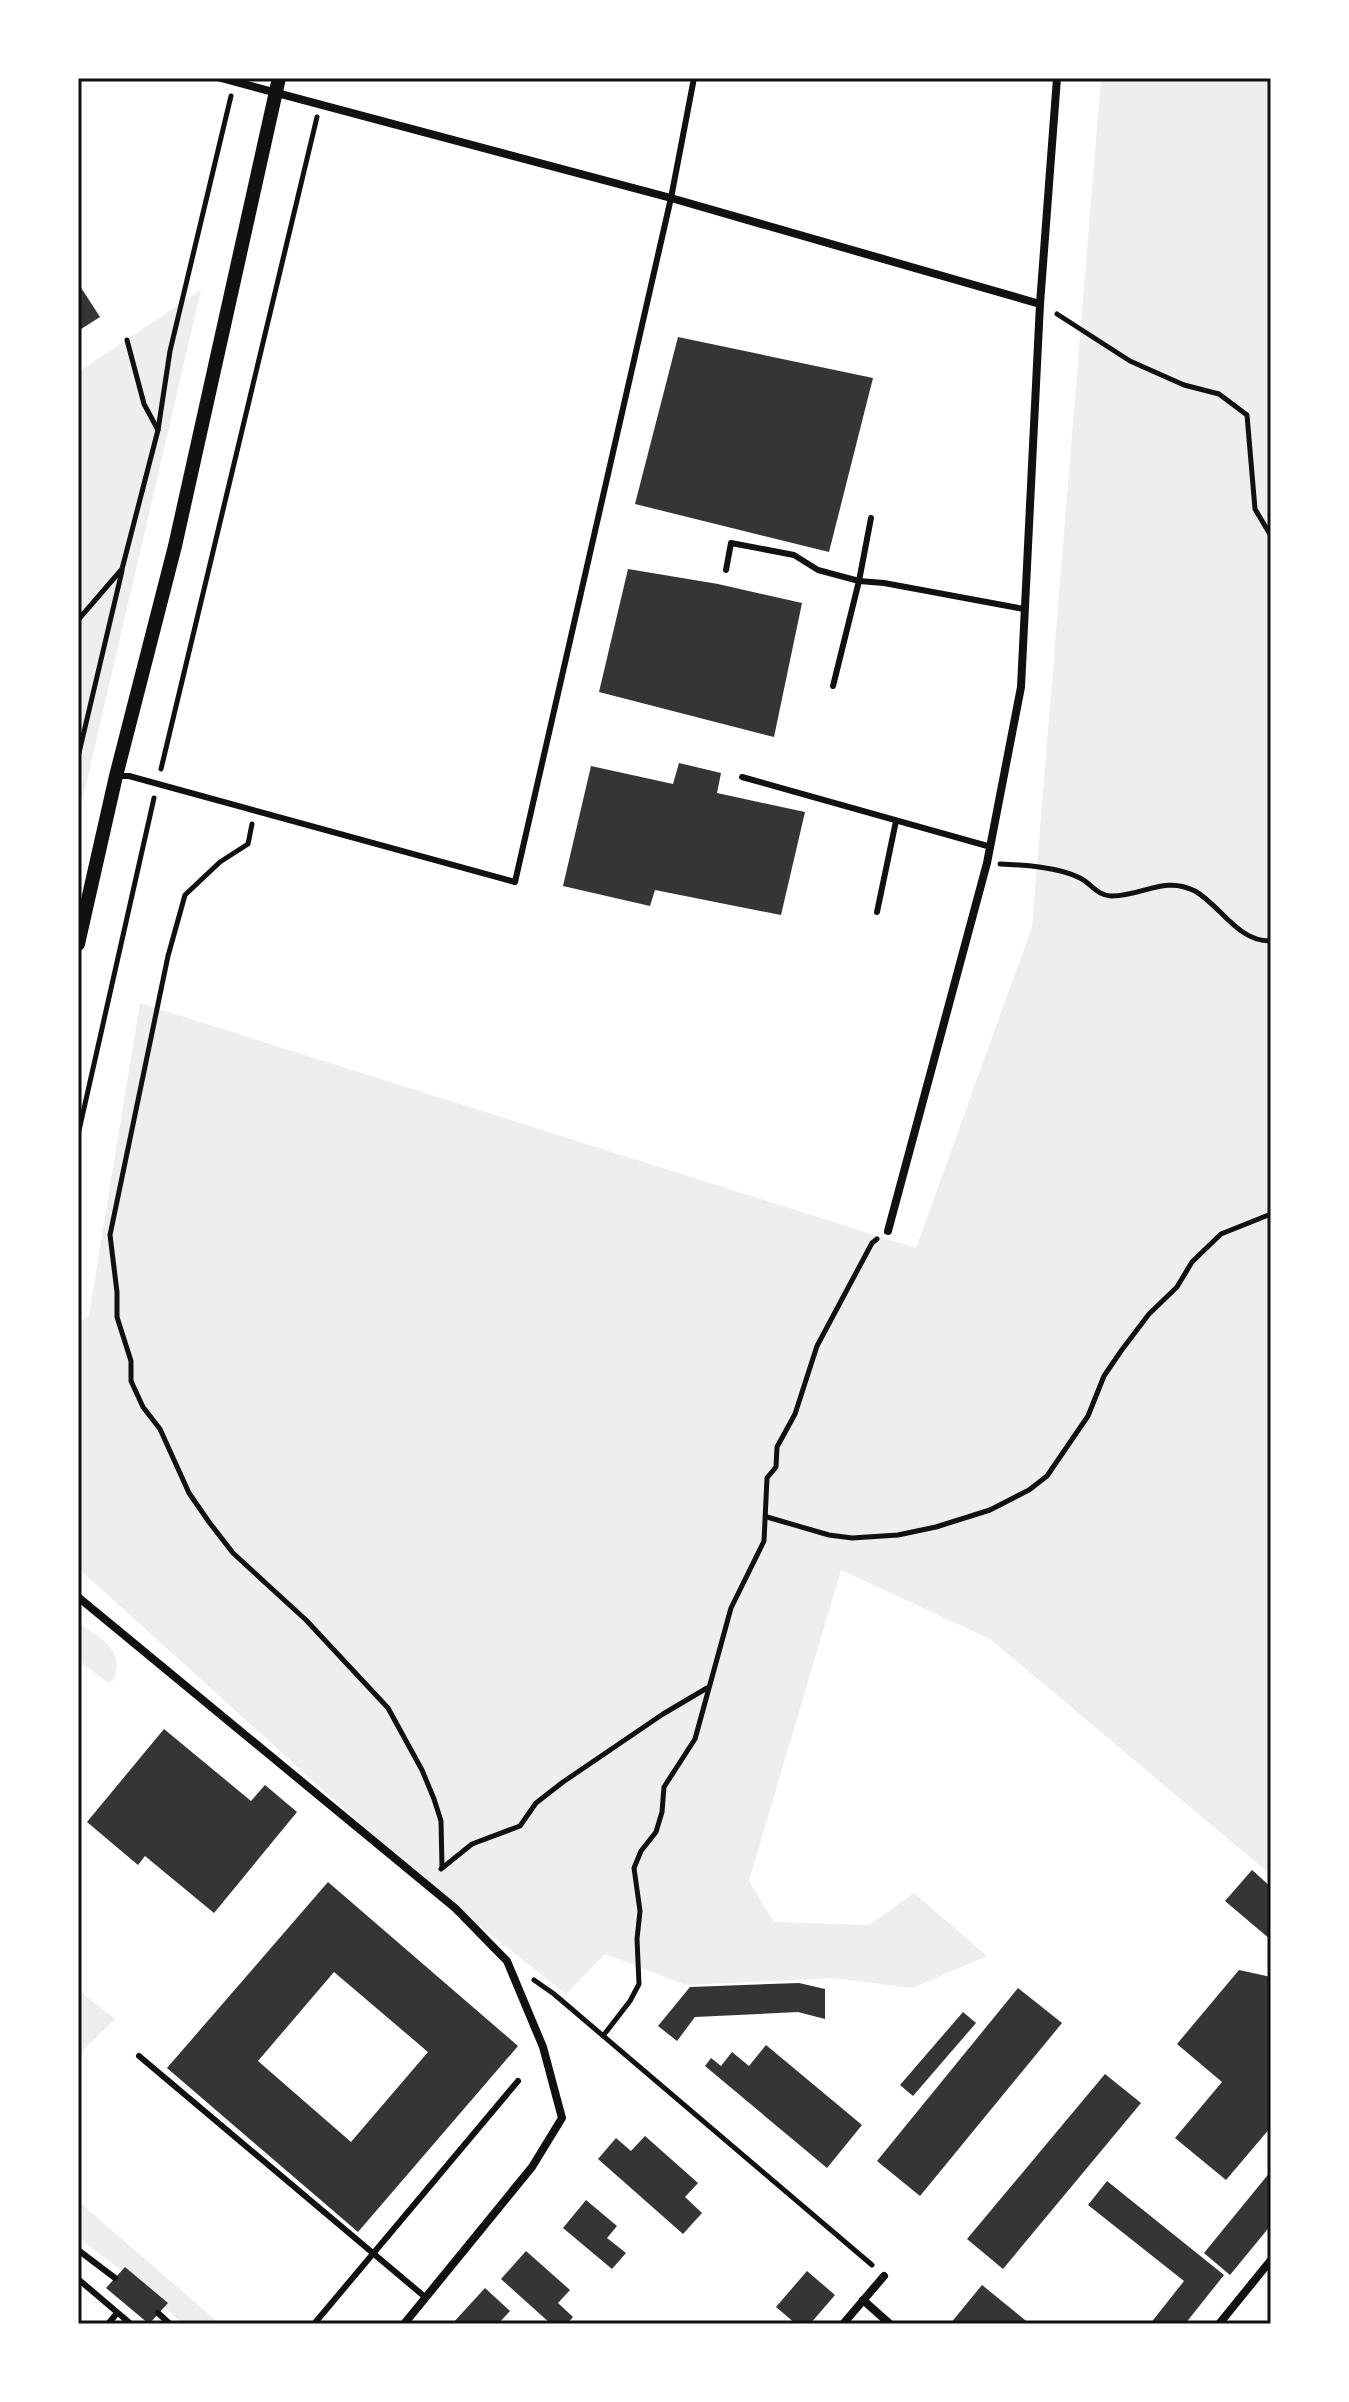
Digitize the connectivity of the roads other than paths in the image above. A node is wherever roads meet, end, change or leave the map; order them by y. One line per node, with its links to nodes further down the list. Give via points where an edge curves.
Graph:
1 (221, 78): 5 (street)
2 (279, 78): 5 (street)
3 (694, 78): 6 (lane)
4 (1057, 78): 7 (street)
5 (275, 94): 6 (street); 13 (street, via 175,546)
6 (671, 198): 7 (street); 13 (lane, via 515,882)
7 (1040, 304): 11 (street)
8 (871, 518): 10 (lane)
9 (726, 570): 10 (lane, via 731,543 794,555 818,570)
10 (859, 581): 11 (lane); 12 (lane)
11 (1024, 609): 16 (street, via 1021,687)
12 (833, 686)
13 (116, 776): 18 (street)
14 (742, 777): 15 (lane)
15 (896, 821): 16 (lane); 17 (lane)
16 (991, 847): 19 (street)
17 (877, 912)
18 (78, 944)
19 (888, 1231)
20 (78, 1597): 29 (street, via 455,1908 507,1961 543,2047 562,2118 532,2167)
21 (139, 2056): 24 (lane)
22 (518, 2081): 24 (lane)
23 (78, 2250): 27 (lane)
24 (373, 2253): 29 (lane); 36 (lane)
25 (1271, 2260): 40 (street)
26 (884, 2276): 30 (street)
27 (115, 2278)
28 (78, 2279): 31 (lane)
29 (425, 2297): 37 (street)
30 (863, 2300): 38 (street); 39 (street)
31 (117, 2313): 33 (lane); 34 (lane)
32 (158, 2313): 35 (lane)
33 (129, 2323)
34 (108, 2324)
35 (170, 2324)
36 (314, 2324)
37 (404, 2324)
38 (843, 2324)
39 (890, 2324)
40 (1219, 2324)

